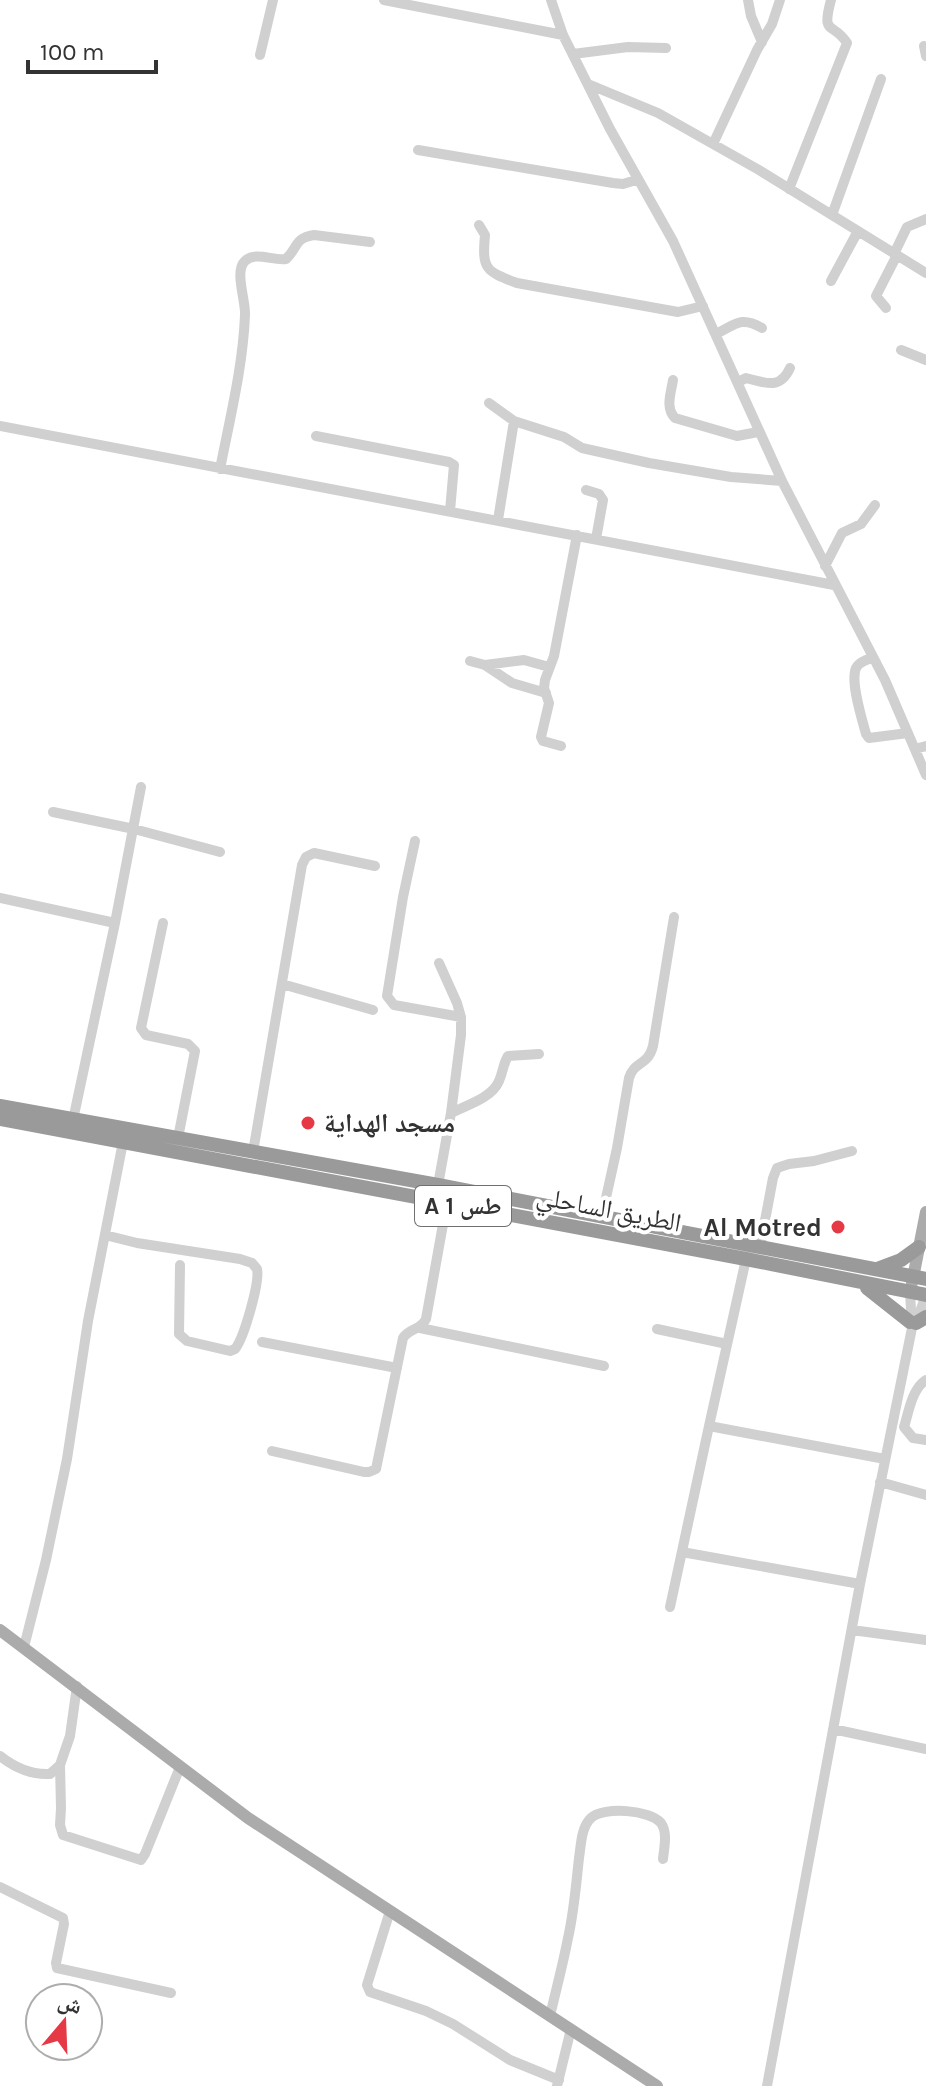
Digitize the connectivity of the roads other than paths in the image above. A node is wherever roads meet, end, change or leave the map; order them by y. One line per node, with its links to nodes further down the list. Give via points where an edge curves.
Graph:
1 (273, 0): 11 (street)
2 (384, 0): 7 (street)
3 (551, 0): 7 (street)
4 (748, 0): 8 (street)
5 (780, 0): 8 (street)
6 (831, 0): 17 (street, via 827,25 847,43)
7 (563, 35): 10 (street)
8 (762, 42): 14 (street)
9 (666, 48): 10 (street)
10 (573, 54): 13 (street)
11 (260, 55)
12 (881, 79): 18 (street)
13 (588, 84): 14 (street, via 658,113); 16 (street)
14 (713, 144): 17 (street)
15 (418, 150): 16 (street, via 613,183)
16 (636, 180): 26 (street, via 673,241)
17 (789, 189): 18 (street)
18 (832, 215): 21 (street)
19 (926, 219): 23 (street, via 907,227)
20 (479, 225): 26 (street, via 485,235 487,268 517,283 678,312)
21 (858, 231): 23 (street); 25 (street)
22 (370, 242): 40 (street, via 305,236 286,259 255,256 242,264 242,353)
23 (895, 254): 24 (street); 27 (street, via 876,296)
24 (926, 273)
25 (831, 281)
26 (703, 306): 29 (street)
27 (886, 308)
28 (762, 328): 29 (street, via 742,321)
29 (716, 334): 34 (street)
30 (901, 350): 31 (street)
31 (926, 360)
32 (790, 368): 34 (street, via 779,383 746,378)
33 (673, 380): 38 (street, via 669,413 675,418 737,436)
34 (738, 382): 38 (street)
35 (489, 403): 36 (street)
36 (514, 421): 41 (street, via 582,448 649,463); 45 (street)
37 (0, 426): 40 (street)
38 (758, 432): 41 (street)
39 (316, 436): 44 (street, via 449,462 454,465)
40 (220, 469): 44 (street)
41 (782, 481): 48 (street)
42 (586, 490): 47 (street, via 603,500)
43 (875, 505): 48 (street, via 861,524 842,533)
44 (450, 511): 45 (street)
45 (498, 520): 46 (street)
46 (577, 535): 47 (street); 53 (street)
47 (596, 539): 49 (street)
48 (825, 566): 49 (street)
49 (834, 585): 50 (street)
50 (872, 658): 55 (street); 55 (street, via 856,668 866,734 869,738)
51 (470, 661): 52 (street)
52 (485, 665): 53 (street, via 524,660); 54 (street, via 512,683)
53 (549, 667): 54 (street)
54 (546, 693): 56 (street, via 549,703 541,737)
55 (908, 733): 57 (street)
56 (561, 746)
57 (920, 747): 58 (street)
58 (926, 775)
59 (141, 787): 61 (street)
60 (53, 812): 61 (street)
61 (134, 829): 63 (street); 67 (street)
62 (415, 841): 72 (street, via 387,996 394,1005)
63 (220, 852)
64 (375, 866): 70 (street, via 314,853 306,857)
65 (0, 898): 67 (street)
66 (674, 917): 85 (street, via 653,1046 649,1058 631,1071)
67 (115, 923): 77 (street)
68 (163, 923): 78 (street, via 141,1028 146,1035 188,1044 195,1051)
69 (439, 963): 72 (street)
70 (282, 984): 71 (street); 81 (street)
71 (373, 1010)
72 (461, 1017): 75 (street)
73 (539, 1054): 75 (street, via 508,1056 493,1091)
74 (0, 1106): 77 (highway, الطريق الساحلي / A 1 طس)
75 (451, 1113): 82 (street)
76 (0, 1119): 79 (highway, الطريق الساحلي / A 1 طس)
77 (73, 1120): 78 (highway, الطريق الساحلي / A 1 طس)
78 (178, 1138): 81 (highway, الطريق الساحلي / A 1 طس)
79 (123, 1142): 83 (highway, الطريق الساحلي / A 1 طس); 86 (street)
80 (852, 1151): 87 (street, via 777,1168)
81 (253, 1152): 82 (highway, الطريق الساحلي / A 1 طس)
82 (438, 1185): 85 (highway, الطريق الساحلي / A 1 طس)
83 (447, 1202): 89 (highway, الطريق الساحلي / A 1 طس); 96 (street)
84 (926, 1212): 88 (main road)
85 (602, 1216): 87 (highway, الطريق الساحلي / A 1 طس)
86 (105, 1235): 90 (street, via 252,1263 257,1284 235,1349 187,1341 179,1334); 115 (street, via 67,1459)
87 (760, 1247): 91 (highway, الطريق الساحلي / A 1 طس)
88 (919, 1247): 91 (highway); 92 (main road)
89 (746, 1259): 93 (highway, الطريق الساحلي / A 1 طس); 99 (street)
90 (180, 1265)
91 (875, 1270): 92 (highway, الطريق الساحلي / A 1 طس)
92 (919, 1278): 94 (main road)
93 (860, 1283): 94 (highway, الطريق الساحلي / A 1 طس); 95 (highway)
94 (922, 1294): 95 (street)
95 (916, 1322): 106 (street)
96 (420, 1328): 100 (street); 101 (street, via 403,1338)
97 (657, 1329): 99 (street)
98 (262, 1342): 101 (street)
99 (727, 1344): 103 (street)
100 (604, 1366)
101 (397, 1368): 105 (street, via 372,1471)
102 (926, 1380): 104 (street, via 914,1395 904,1427 913,1438)
103 (709, 1426): 106 (street); 109 (street)
104 (926, 1440)
105 (272, 1451)
106 (885, 1459): 107 (street)
107 (880, 1482): 108 (street); 110 (street)
108 (926, 1495)
109 (682, 1552): 110 (street); 111 (street)
110 (860, 1584): 113 (street)
111 (670, 1607)
112 (0, 1630): 115 (main road)
113 (852, 1630): 114 (street); 117 (street)
114 (926, 1640)
115 (24, 1647): 116 (main road)
116 (77, 1686): 120 (street); 121 (main road)
117 (833, 1729): 118 (street); 131 (street)
118 (926, 1749)
119 (0, 1756): 120 (street, via 35,1774 50,1774)
120 (60, 1765): 121 (street, via 63,1835 141,1860)
121 (180, 1767): 124 (main road)
122 (663, 1859): 126 (street, via 664,1830 652,1817 612,1810 589,1819)
123 (0, 1887): 125 (street, via 63,1918 57,1968)
124 (390, 1911): 126 (main road); 129 (street, via 367,1985 370,1992 453,2024)
125 (171, 1993)
126 (550, 2016): 127 (main road)
127 (571, 2029): 128 (main road); 129 (street)
128 (643, 2082): 130 (main road)
129 (558, 2083)
130 (657, 2086)
131 (767, 2086)

